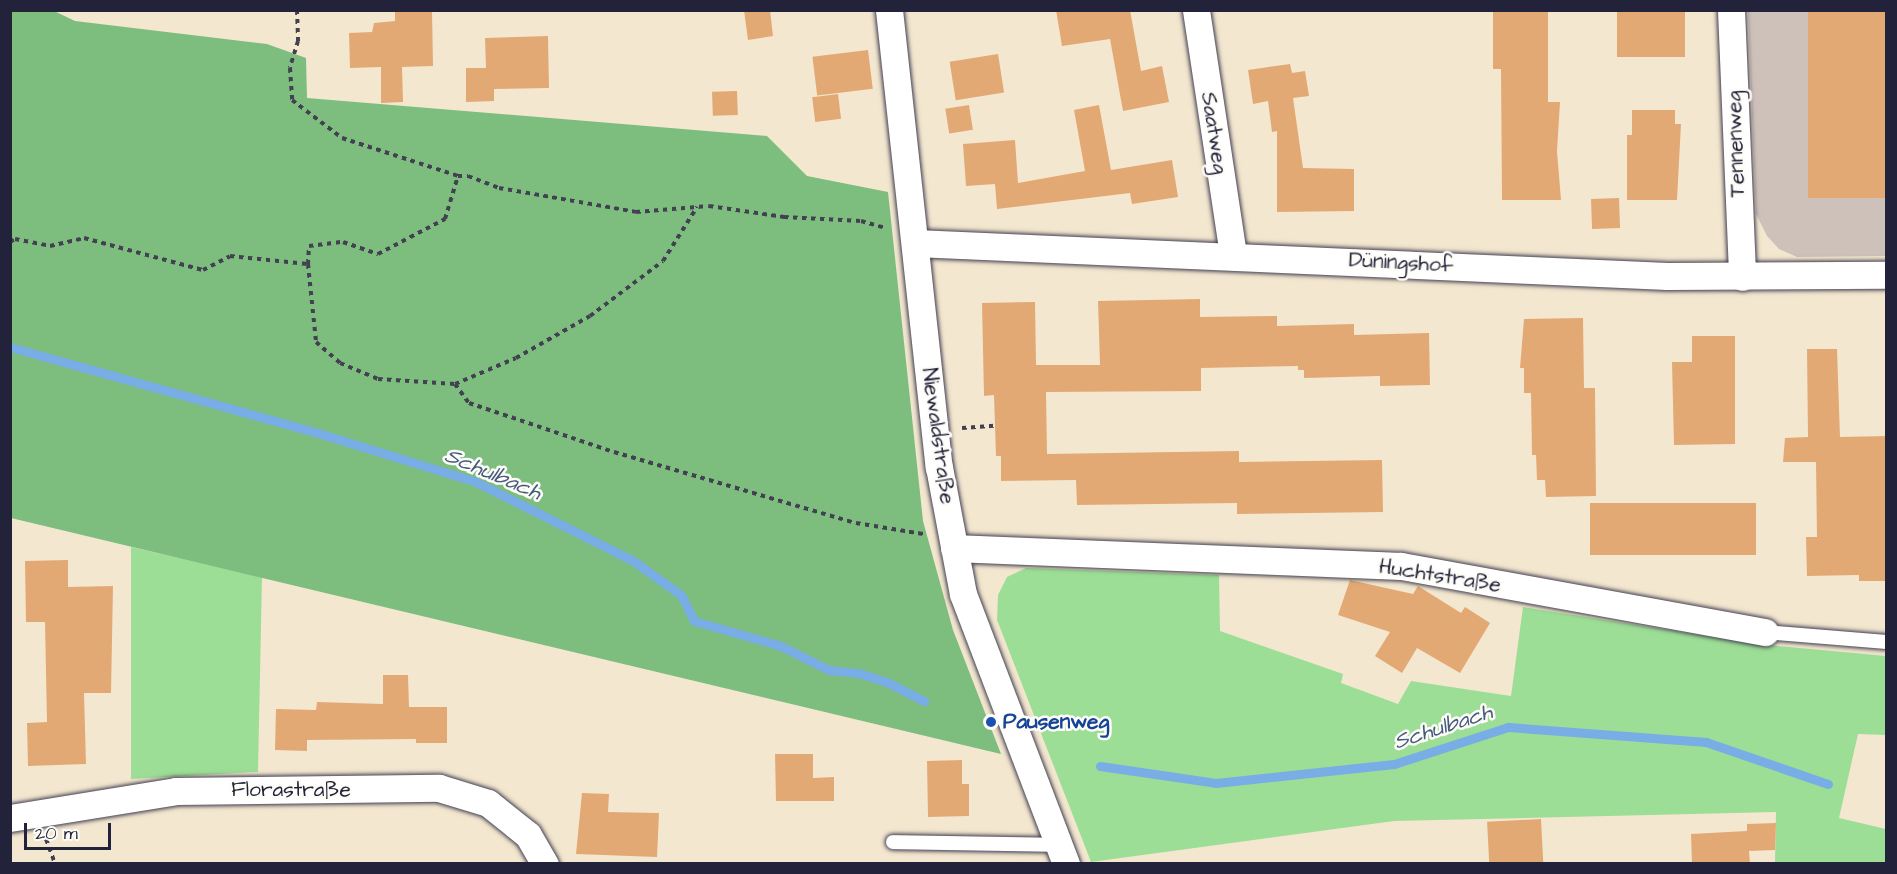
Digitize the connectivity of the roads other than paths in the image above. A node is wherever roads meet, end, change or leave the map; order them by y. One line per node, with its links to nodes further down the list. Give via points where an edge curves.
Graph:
1 (890, 10): 4 (street, Niewaldstraße)
2 (1196, 10): 5 (street, Saatweg)
3 (1731, 10): 7 (street, Tennenweg)
4 (914, 240): 5 (street, Düningshof); 8 (street, Niewaldstraße, via 939,467)
5 (1233, 256): 7 (street, Düningshof)
6 (1887, 275): 7 (street, Düningshof)
7 (1742, 278)
8 (953, 543): 9 (street, Huchtstraße, via 1401,566); 13 (street, Niewaldstraße, via 975,634)
9 (1765, 632): 10 (lane, Huchtstraße)
10 (1887, 642)
11 (10, 818): 14 (street, Florastraße, via 176,790 439,788 488,803 528,835)
12 (893, 842): 13 (lane, Niewaldstraße)
13 (1062, 854)
14 (545, 864)

